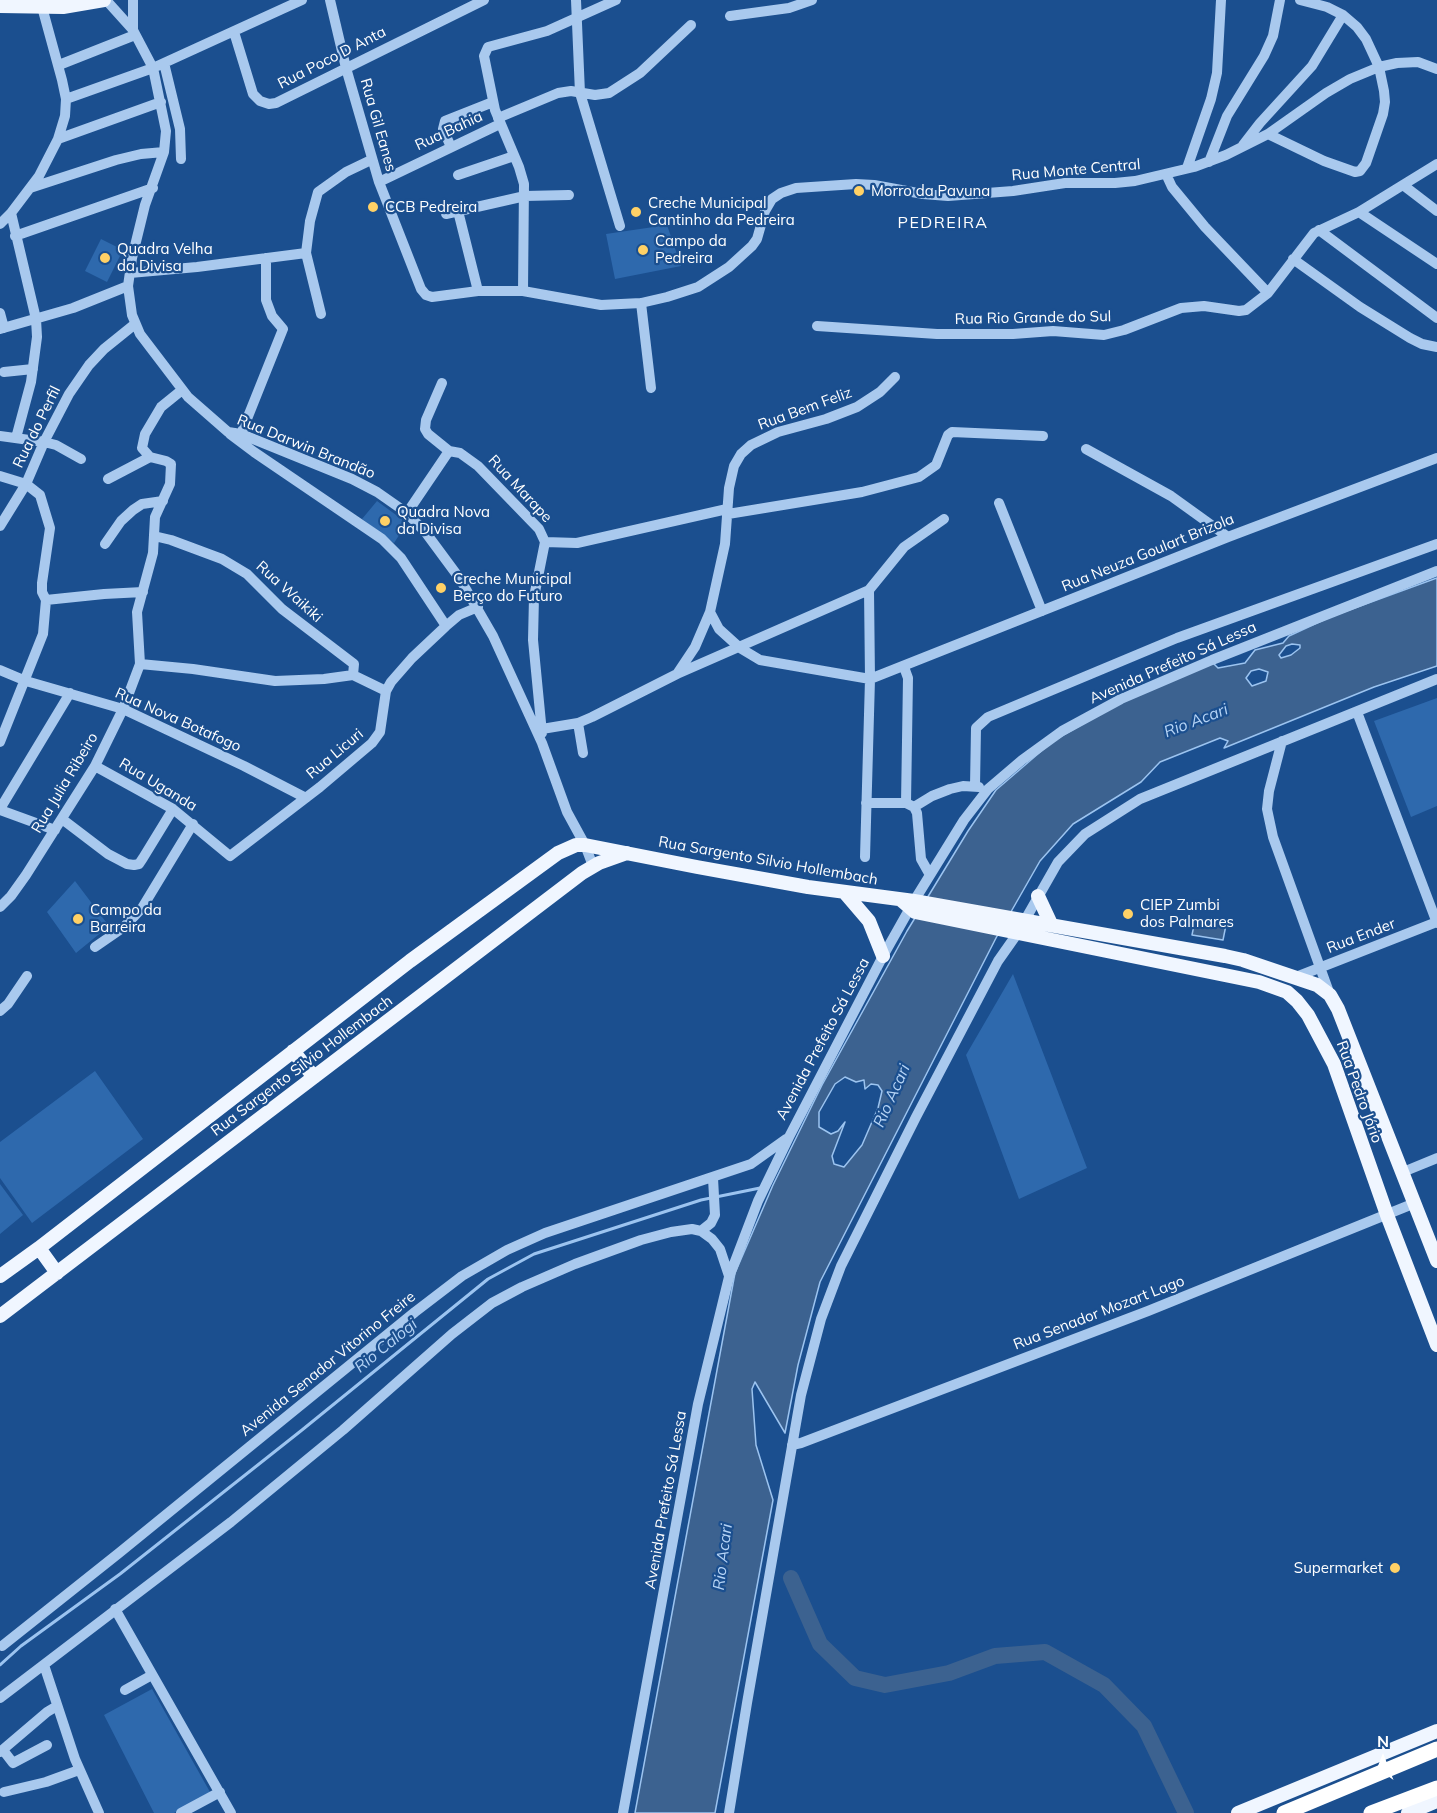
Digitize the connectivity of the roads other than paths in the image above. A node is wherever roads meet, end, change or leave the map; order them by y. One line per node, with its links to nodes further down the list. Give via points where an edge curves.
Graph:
1 (105, 0): 12 (main road); 20 (street)
2 (133, 0): 20 (street, Rua Darwin Brandão)
3 (302, 0): 21 (street)
4 (330, 0): 26 (street, Rua Gil Eanes)
5 (484, 0): 26 (street, Rua Poco D Anta)
6 (576, 0): 18 (street)
7 (616, 0): 18 (street)
8 (812, 0): 13 (street, via 789,8)
9 (1221, 0): 43 (street, via 1211,99)
10 (1280, 0): 41 (street, via 1273,36 1227,116)
11 (1300, 0): 16 (street)
12 (82, 2): 15 (main road)
13 (770, 5): 17 (street)
14 (0, 6): 15 (main road)
15 (42, 7): 23 (street)
16 (1343, 15): 24 (street, via 1366,39); 36 (street, via 1312,66)
17 (730, 16)
18 (578, 17): 28 (street); 31 (street, via 547,31 488,47 484,56)
19 (691, 24): 28 (street, Rua Bahia, via 640,73 609,93)
20 (134, 32): 23 (street); 25 (street, Rua Darwin Brandão)
21 (234, 32): 22 (street); 26 (street, Rua Poco D Anta, via 253,94 265,103 284,100)
22 (164, 63): 25 (street); 39 (street, via 180,129)
23 (59, 66): 29 (street)
24 (1379, 67): 27 (street, Rua Monte Central, via 1418,62); 33 (street, Rua Monte Central, via 1326,93); 33 (street, via 1384,108 1360,171 1323,161)
25 (153, 68): 29 (street); 30 (street, Rua Darwin Brandão)
26 (346, 68): 40 (street, Rua Gil Eanes)
27 (1437, 69)
28 (580, 93): 32 (street, Rua Bahia, via 552,94); 58 (street)
29 (66, 99): 34 (street)
30 (161, 102): 34 (street); 37 (street, Rua Darwin Brandão, via 166,131)
31 (493, 102): 32 (street); 35 (street, via 445,121 443,129)
32 (499, 121): 35 (street, Rua Bahia); 38 (street)
33 (1268, 134): 36 (street, Rua Monte Central)
34 (58, 139): 48 (street)
35 (451, 147): 46 (street, Rua Bahia)
36 (1242, 147): 41 (street, Rua Monte Central)
37 (164, 152): 48 (street, via 116,160); 49 (street, Rua Darwin Brandão)
38 (514, 156): 45 (street); 51 (street)
39 (181, 159)
40 (371, 160): 46 (street, Rua Gil Eanes); 61 (street, via 318,192)
41 (1209, 162): 43 (street, Rua Monte Central)
42 (1437, 164): 47 (street)
43 (1187, 168): 44 (street, Rua Monte Central)
44 (1166, 174): 70 (street, via 1205,227); 71 (street, Rua Monte Central, via 1131,182 1065,183 960,195 865,185 796,188 772,199 757,239 729,267 698,287)
45 (458, 175)
46 (379, 182): 67 (street, Rua Gil Eanes)
47 (1403, 185): 53 (street); 54 (street)
48 (30, 188): 55 (street)
49 (153, 188): 60 (street); 65 (street, Rua Darwin Brandão, via 145,205)
50 (569, 195): 51 (street)
51 (525, 196): 52 (street); 69 (street)
52 (458, 211): 56 (street); 68 (street)
53 (1437, 211)
54 (1359, 212): 59 (street); 64 (street)
55 (11, 213): 57 (street); 60 (street)
56 (446, 214)
57 (0, 224)
58 (621, 226)
59 (1319, 230): 63 (street); 74 (street)
60 (15, 236): 75 (street)
61 (306, 253): 62 (street); 73 (street)
62 (266, 258): 65 (street); 87 (street, via 266,300 283,329)
63 (1293, 259): 70 (street); 79 (street, via 1410,338)
64 (1437, 264)
65 (130, 273): 66 (street, Rua Darwin Brandão)
66 (128, 286): 75 (street); 76 (street, Rua Darwin Brandão)
67 (421, 290): 68 (street, Rua Monte Central, via 432,297)
68 (478, 291): 69 (street, Rua Monte Central)
69 (523, 291): 71 (street, Rua Monte Central, via 601,305)
70 (1268, 292): 77 (street, Rua Rio Grande do Sul, via 1246,310 1181,308 1104,334 937,334)
71 (640, 303): 84 (street)
72 (0, 313): 78 (street)
73 (321, 314)
74 (1437, 318)
75 (36, 319): 78 (street); 80 (street)
76 (135, 324): 85 (street, Rua Darwin Brandão); 91 (street, Rua do Perfil, via 89,365)
77 (817, 326)
78 (2, 329)
79 (1437, 347)
80 (33, 369): 81 (street); 90 (street)
81 (4, 372)
82 (895, 377): 102 (street, Rua Bem Feliz, via 857,408 778,432 751,445 734,466)
83 (442, 383): 93 (street, Rua Marape, via 425,429)
84 (651, 388)
85 (182, 390): 86 (street, Rua Darwin Brandão); 94 (street, via 161,407 145,434 142,448)
86 (228, 432): 87 (street, Rua Darwin Brandão); 118 (street, via 382,539 401,558)
87 (241, 434): 103 (street, Rua Darwin Brandão, via 352,479)
88 (0, 436): 90 (street)
89 (1043, 436): 102 (street, via 952,432 936,465 919,477 861,492)
90 (16, 438): 91 (street)
91 (44, 442): 96 (street); 99 (street, Rua do Perfil)
92 (1086, 449): 107 (street, via 1171,496)
93 (449, 451): 103 (street); 108 (street, Rua Marape, via 460,453 478,466 539,529)
94 (150, 457): 98 (street); 100 (street, via 171,466 170,484)
95 (1437, 458): 107 (street, Rua Neuza Goulart Brizola)
96 (81, 459)
97 (0, 476): 99 (street)
98 (108, 478)
99 (26, 484): 105 (street, Rua do Perfil); 114 (street, via 40,495 50,528 42,583)
100 (163, 501): 106 (street, via 155,517); 109 (street, via 142,504 133,510)
101 (999, 503): 116 (street)
102 (728, 512): 108 (street, via 577,543); 117 (street, Rua Bem Feliz)
103 (407, 513): 115 (street, Rua Darwin Brandão, via 440,551)
104 (944, 519): 112 (street, via 904,547)
105 (1, 522)
106 (154, 536): 113 (street); 124 (street, Rua Waikiki, via 212,555 247,574 282,609 354,664)
107 (1228, 537): 116 (street, Rua Neuza Goulart Brizola)
108 (545, 542): 133 (street, Rua Marape, via 534,597 532,640)
109 (105, 544)
110 (1437, 544): 139 (street, via 1177,638 988,717 976,728)
111 (1437, 571): 140 (street, Avenida Prefeito Sá Lessa, via 1121,699 1062,731)
112 (869, 590): 119 (street); 125 (street)
113 (143, 592): 114 (street); 120 (street, via 136,619)
114 (46, 600): 127 (street, via 43,634)
115 (478, 607): 118 (street, Rua Licuri); 136 (street, Rua Darwin Brandão)
116 (1042, 611): 121 (street, Rua Neuza Goulart Brizola)
117 (710, 612): 119 (street, via 719,629); 123 (street, Rua Bem Feliz, via 695,647)
118 (446, 626): 128 (street, Rua Licuri, via 412,658)
119 (740, 648): 123 (street); 125 (street, via 760,660)
120 (140, 664): 124 (street, via 275,681); 130 (street, Rua Julia Ribeiro)
121 (904, 667): 125 (street, Rua Neuza Goulart Brizola); 143 (street, via 908,678)
122 (0, 670): 127 (street, Rua Nova Botafogo)
123 (676, 674): 132 (street)
124 (353, 675): 128 (street)
125 (870, 679): 142 (street)
126 (1437, 679): 131 (street)
127 (26, 681): 129 (street, Rua Nova Botafogo); 135 (street)
128 (386, 691): 141 (street, Rua Licuri, via 377,738)
129 (70, 693): 130 (street, Rua Nova Botafogo); 145 (street)
130 (123, 709): 138 (street, Rua Julia Ribeiro); 141 (street, Rua Nova Botafogo)
131 (1357, 712): 134 (street); 160 (street)
132 (578, 723): 133 (street); 137 (street)
133 (542, 729): 136 (street, Rua Marape)
134 (1282, 741): 156 (street, via 1167,787 1113,814 1069,848); 165 (street, Rua Pedro Jório, via 1267,810 1273,837)
135 (0, 742)
136 (542, 743): 149 (street, Rua Darwin Brandão, via 563,804)
137 (583, 753)
138 (95, 766): 144 (street, Rua Uganda); 146 (street, Rua Julia Ribeiro)
139 (975, 786): 140 (street); 143 (street, via 950,789)
140 (988, 789): 154 (street, Avenida Prefeito Sá Lessa)
141 (306, 798): 151 (street, Rua Licuri)
142 (867, 803): 143 (street); 152 (street)
143 (910, 805): 154 (street, via 917,813 921,859)
144 (173, 808): 146 (street, via 139,864 134,865 108,854); 147 (street, Rua Uganda)
145 (0, 810): 148 (street)
146 (62, 819): 148 (street, Rua Julia Ribeiro)
147 (193, 824): 151 (street, Rua Uganda); 163 (street, via 142,908 124,927)
148 (55, 830): 158 (street, Rua Julia Ribeiro)
149 (585, 845): 150 (main road, Rua Sargento Silvio Hollembach); 153 (street, Rua Darwin Brandão); 170 (main road, Rua Sargento Silvio Hollembach, via 565,848)
150 (629, 852): 153 (main road, Rua Sargento Silvio Hollembach); 155 (main road, Rua Sargento Silvio Hollembach)
151 (230, 856)
152 (865, 857)
153 (593, 866): 173 (main road, Rua Sargento Silvio Hollembach)
154 (930, 875): 157 (street, Avenida Prefeito Sá Lessa)
155 (845, 892): 157 (main road, Rua Sargento Silvio Hollembach); 164 (main road, via 869,921)
156 (1038, 896): 159 (street); 161 (main road)
157 (912, 904): 159 (main road, Rua Sargento Silvio Hollembach); 162 (main road, Rua Sargento Silvio Hollembach); 164 (street, Avenida Prefeito Sá Lessa)
158 (0, 907)
159 (1020, 920): 161 (main road, Rua Sargento Silvio Hollembach); 162 (street)
160 (1437, 922): 165 (street, Rua Ender)
161 (1052, 924): 167 (main road, Rua Sargento Silvio Hollembach, via 1243,960)
162 (1012, 933): 172 (main road, Rua Pedro Jório, via 1259,982 1287,992 1308,1015); 188 (street, via 841,1266 821,1319)
163 (95, 947)
164 (883, 956): 174 (street, Avenida Prefeito Sá Lessa)
165 (1322, 967): 167 (street, Rua Ender); 168 (street, Rua Pedro Jório)
166 (27, 976): 169 (street)
167 (1296, 977): 168 (main road, Rua Sargento Silvio Hollembach)
168 (1330, 995): 171 (main road, Rua Pedro Jório)
169 (0, 1011)
170 (293, 1051): 173 (main road); 181 (main road, Rua Sargento Silvio Hollembach)
171 (1356, 1054): 172 (main road); 176 (main road, Rua Pedro Jório)
172 (1334, 1064): 179 (main road, Rua Pedro Jório)
173 (314, 1077): 183 (main road, Rua Sargento Silvio Hollembach)
174 (789, 1137): 177 (street, Avenida Senador Vitorino Freire, via 751,1164); 185 (street, Avenida Prefeito Sá Lessa, via 758,1201)
175 (1437, 1158): 176 (street)
176 (1403, 1172): 178 (main road, Rua Pedro Jório)
177 (713, 1178): 180 (street, via 713,1219); 190 (street, Avenida Senador Vitorino Freire, via 545,1233 462,1276)
178 (1415, 1203): 179 (street, Rua Senador Mozart Lago); 182 (main road, Rua Pedro Jório)
179 (1387, 1215): 187 (main road, Rua Pedro Jório); 188 (street, Rua Senador Mozart Lago, via 1148,1311)
180 (701, 1231): 185 (street, via 720,1249); 189 (street, via 671,1232 641,1240 575,1263 492,1303 231,1522)
181 (39, 1248): 183 (main road); 184 (main road, Rua Sargento Silvio Hollembach)
182 (1437, 1260)
183 (57, 1273): 186 (main road, Rua Sargento Silvio Hollembach)
184 (0, 1276)
185 (729, 1277): 208 (street, Avenida Prefeito Sá Lessa, via 698,1404)
186 (0, 1316)
187 (1437, 1344)
188 (792, 1445): 209 (street)
189 (115, 1610): 191 (street); 192 (street)
190 (2, 1646)
191 (44, 1665): 194 (street); 195 (street)
192 (152, 1675): 193 (street); 203 (street)
193 (125, 1690)
194 (0, 1698)
195 (57, 1706): 199 (street); 200 (street)
196 (1437, 1731): 210 (main road)
197 (47, 1745): 199 (street, via 13,1763)
198 (1437, 1749): 211 (highway)
199 (1, 1751)
200 (79, 1770): 202 (street); 205 (street)
201 (1437, 1788): 212 (highway)
202 (4, 1792)
203 (220, 1792): 206 (street); 207 (street)
204 (1437, 1801): 213 (main road)
205 (99, 1813)
206 (181, 1813)
207 (231, 1813)
208 (623, 1813)
209 (729, 1813)
210 (1238, 1813)
211 (1284, 1813)
212 (1371, 1813)
213 (1408, 1813)

